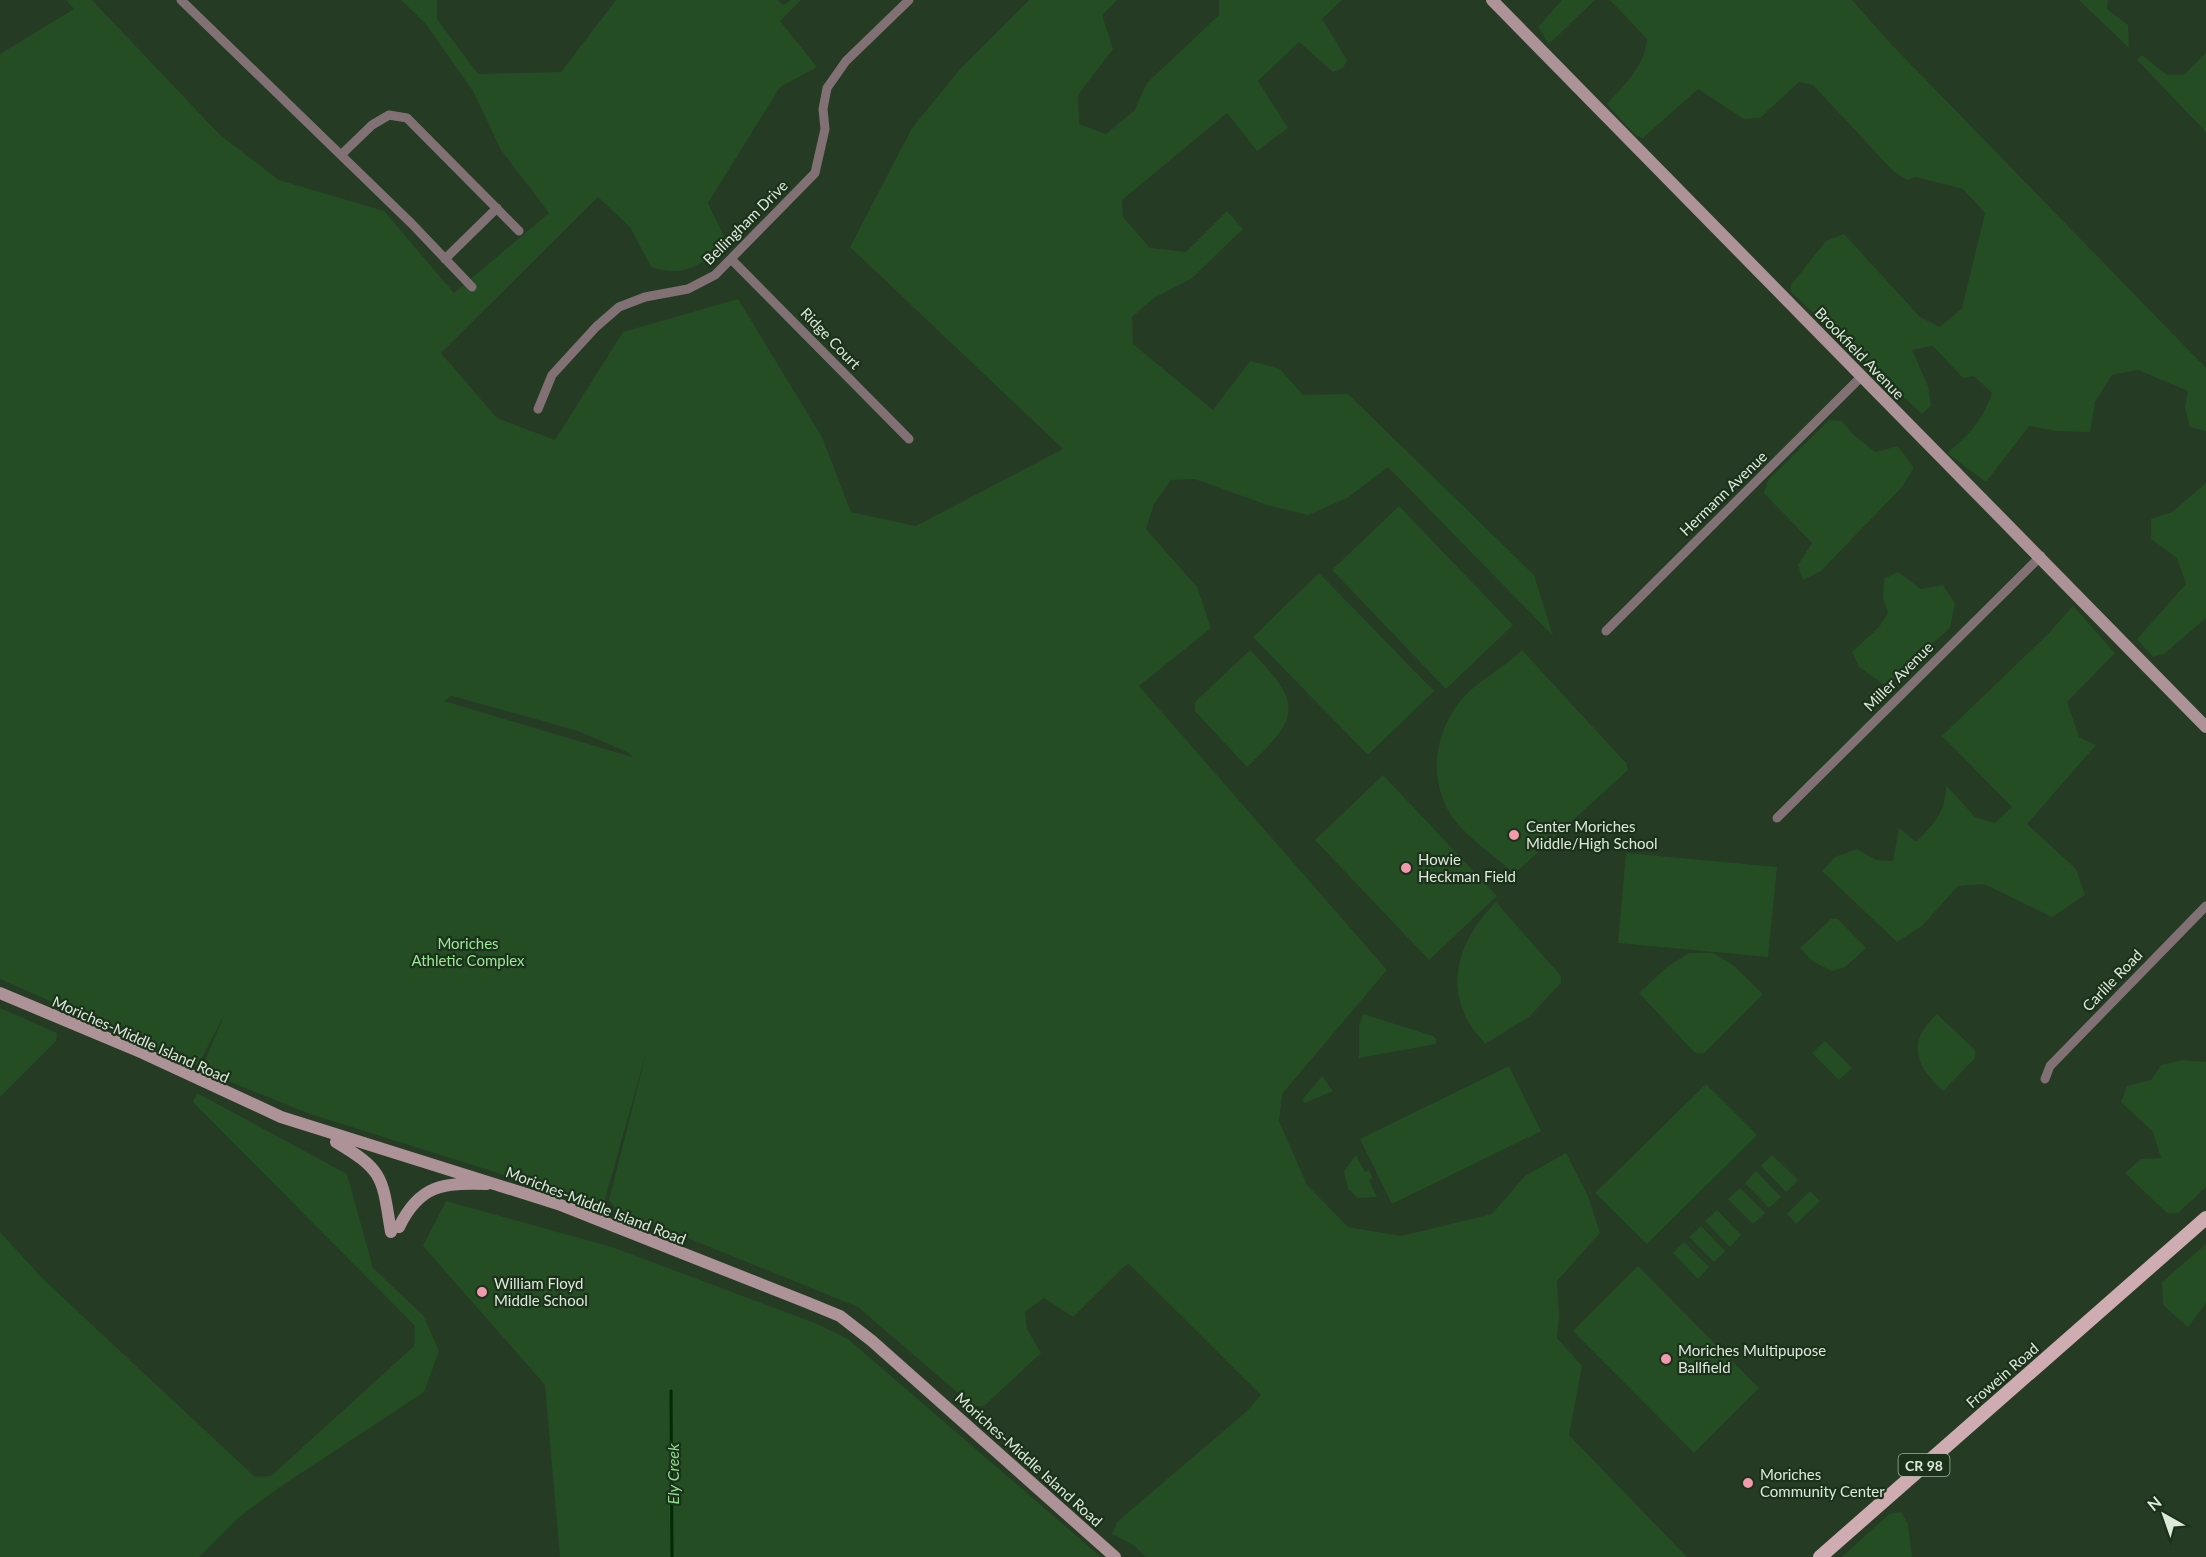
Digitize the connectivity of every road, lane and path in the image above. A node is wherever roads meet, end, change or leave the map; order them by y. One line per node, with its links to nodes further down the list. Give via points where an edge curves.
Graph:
1 (181, 0): 4 (street)
2 (909, 0): 8 (street, Bellingham Drive, via 846,61 827,88 825,129 815,173)
3 (1492, 0): 10 (main road, Brookfield Avenue)
4 (341, 155): 5 (street, via 372,125 389,115 407,118); 7 (street)
5 (497, 208): 6 (street); 7 (street)
6 (519, 231)
7 (445, 259): 9 (street)
8 (732, 259): 11 (street, Bellingham Drive, via 715,275 688,289 645,297 619,307 552,375); 12 (street, Ridge Court)
9 (472, 287)
10 (1862, 376): 13 (main road, Brookfield Avenue); 14 (street, Hermann Avenue)
11 (538, 409)
12 (909, 439)
13 (2041, 556): 15 (main road, Brookfield Avenue); 16 (street, Miller Avenue)
14 (1606, 631)
15 (2206, 727)
16 (1777, 818)
17 (2206, 906): 19 (street, Carlile Road, via 2050,1066)
18 (0, 993): 20 (main road, Moriches-Middle Island Road)
19 (2045, 1079)
20 (317, 1131): 21 (main road, Moriches-Middle Island Road); 21 (main road, via 363,1158 379,1175 394,1229 412,1205 430,1190 455,1183)
21 (500, 1184): 23 (main road, Moriches-Middle Island Road, via 840,1316)
22 (2206, 1218): 24 (main road, Frowein Road / CR 98)
23 (1115, 1557)
24 (1820, 1557)

